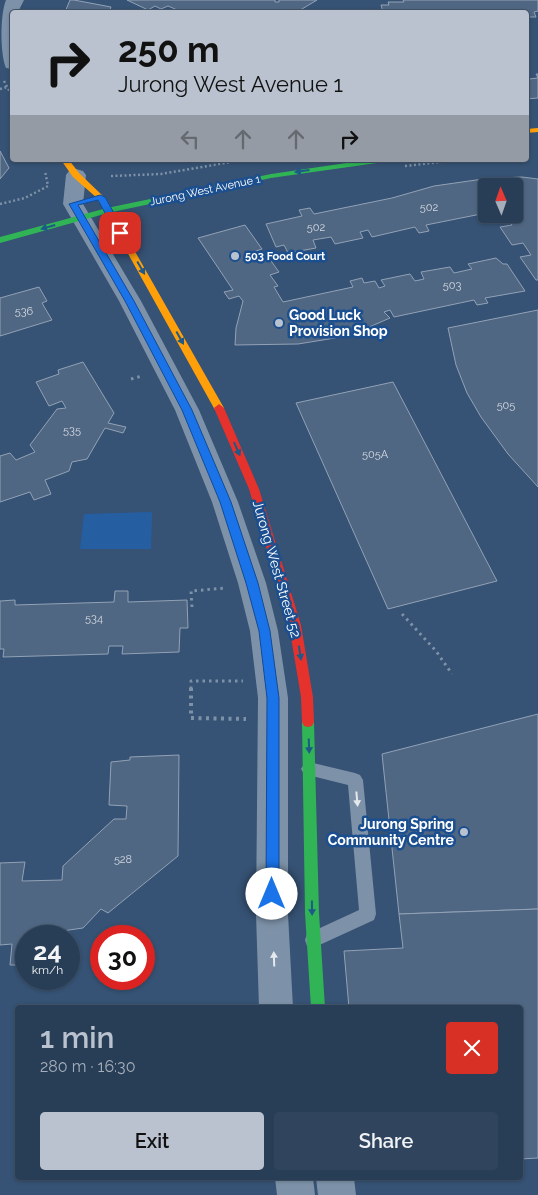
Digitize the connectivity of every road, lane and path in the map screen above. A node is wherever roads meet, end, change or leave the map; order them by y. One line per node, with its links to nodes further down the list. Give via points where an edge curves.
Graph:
1 (15, 0): 2 (street, via 4,29)
2 (10, 55)
3 (7, 87): 4 (path)
4 (0, 89)
5 (369, 162): 18 (street, Jurong West Avenue 1, one-way to 18, via 281,174)
6 (446, 162): 9 (path)
7 (226, 163): 11 (path, via 161,174)
8 (44, 164): 12 (path, via 48,186)
9 (447, 165)
10 (70, 168): 15 (street, Jurong West Street 52); 17 (street)
11 (106, 175)
12 (41, 191): 13 (path); 16 (path)
13 (46, 192)
14 (114, 194): 15 (street, Jurong West Avenue 1)
15 (100, 197): 17 (street, Jurong West Avenue 1); 18 (street, Jurong West Street 52)
16 (0, 204)
17 (72, 209): 18 (street, Jurong West Avenue 1); 19 (street, Jurong West Avenue 1, one-way to 19); 26 (street, Jurong West Street 52, via 130,301 187,410 211,466 252,583 264,631)
18 (108, 211): 28 (street, Jurong West Street 52, one-way to 28, via 217,404 254,489 295,625 307,697)
19 (0, 240)
20 (140, 377): 21 (path)
21 (131, 379)
22 (219, 589): 23 (path, via 192,591)
23 (192, 607)
24 (402, 614): 25 (path)
25 (452, 674)
26 (271, 680): 27 (street, Jurong West Street 52); 27 (path, via 191,681 191,718)
27 (273, 718): 30 (street, Jurong West Street 52, one-way to 27, via 272,914)
28 (309, 768): 29 (street, Jurong West Street 52, one-way to 29); 29 (lane, one-way to 29, via 355,780 368,914)
29 (313, 940): 31 (street, Jurong West Street 52)
30 (276, 1005)
31 (318, 1005)
32 (294, 1180): 34 (street)
33 (335, 1180): 35 (street)
34 (296, 1195)
35 (337, 1195)

